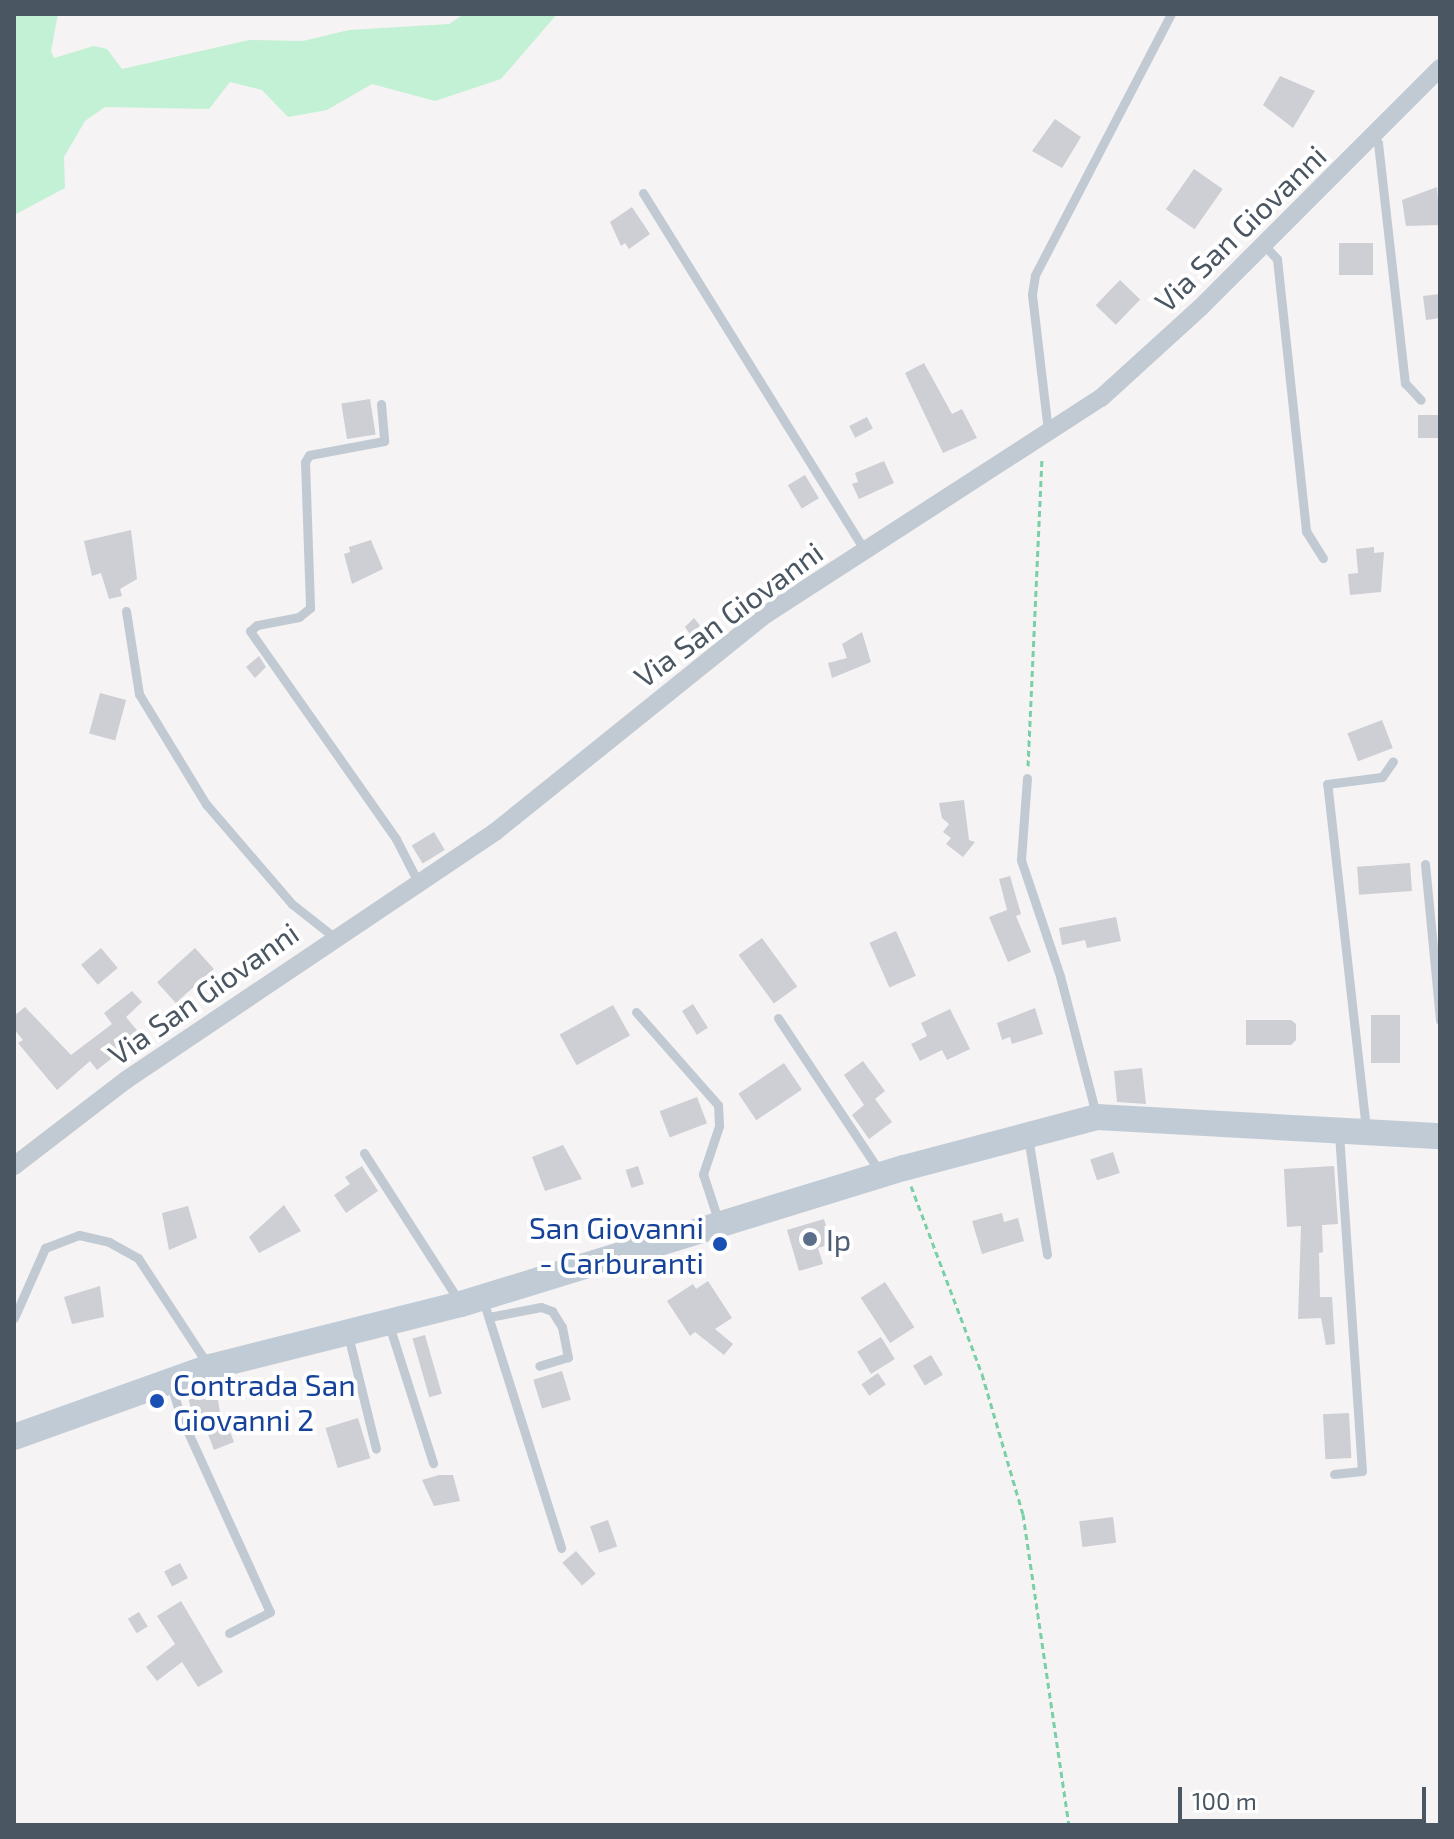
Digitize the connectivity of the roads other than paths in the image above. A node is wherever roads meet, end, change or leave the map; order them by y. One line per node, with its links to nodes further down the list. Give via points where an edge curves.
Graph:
1 (1171, 14): 8 (lane, via 1035,275 1032,294)
2 (1439, 75): 3 (street, Via San Giovanni)
3 (1371, 136): 5 (street, Via San Giovanni); 6 (lane, via 1378,143 1405,383)
4 (643, 193): 9 (lane)
5 (1264, 245): 8 (street, Via San Giovanni, via 1101,398); 10 (lane, via 1277,259 1306,531)
6 (1421, 400)
7 (381, 404): 15 (lane, via 384,441 309,455 305,462 310,608 299,617 250,631 396,839)
8 (1046, 436): 9 (street, Via San Giovanni)
9 (864, 550): 15 (street, Via San Giovanni, via 762,617 495,832)
10 (1323, 558)
11 (126, 611): 16 (lane, via 139,694 206,804 292,904)
12 (1393, 761): 23 (lane, via 1382,777 1327,784)
13 (1027, 778): 20 (lane, via 1021,860 1060,976)
14 (1425, 864): 19 (lane)
15 (418, 882): 16 (street, Via San Giovanni)
16 (334, 937): 26 (street, Via San Giovanni, via 126,1080)
17 (636, 1012): 28 (lane, via 718,1105 719,1126 703,1174)
18 (778, 1018): 27 (lane, via 878,1162)
19 (1440, 1020)
20 (1097, 1117): 21 (main road); 22 (main road)
21 (1339, 1130): 23 (main road); 40 (lane, via 1362,1471)
22 (1027, 1133): 27 (main road); 29 (lane)
23 (1366, 1133): 24 (main road)
24 (1440, 1136)
25 (364, 1153): 30 (lane)
26 (14, 1166)
27 (892, 1172): 28 (main road)
28 (720, 1226): 30 (main road)
29 (1047, 1254)
30 (477, 1306): 32 (main road); 34 (lane, via 552,1311 562,1327 568,1357); 41 (lane)
31 (14, 1318): 35 (lane, via 45,1248 79,1235 109,1242 138,1258)
32 (388, 1322): 33 (main road); 39 (lane)
33 (347, 1332): 35 (main road); 38 (lane)
34 (539, 1366)
35 (210, 1367): 36 (main road)
36 (170, 1381): 37 (main road); 42 (lane, via 181,1417 270,1612)
37 (14, 1437)
38 (376, 1449)
39 (433, 1463)
40 (1334, 1474)
41 (561, 1548)
42 (229, 1633)

